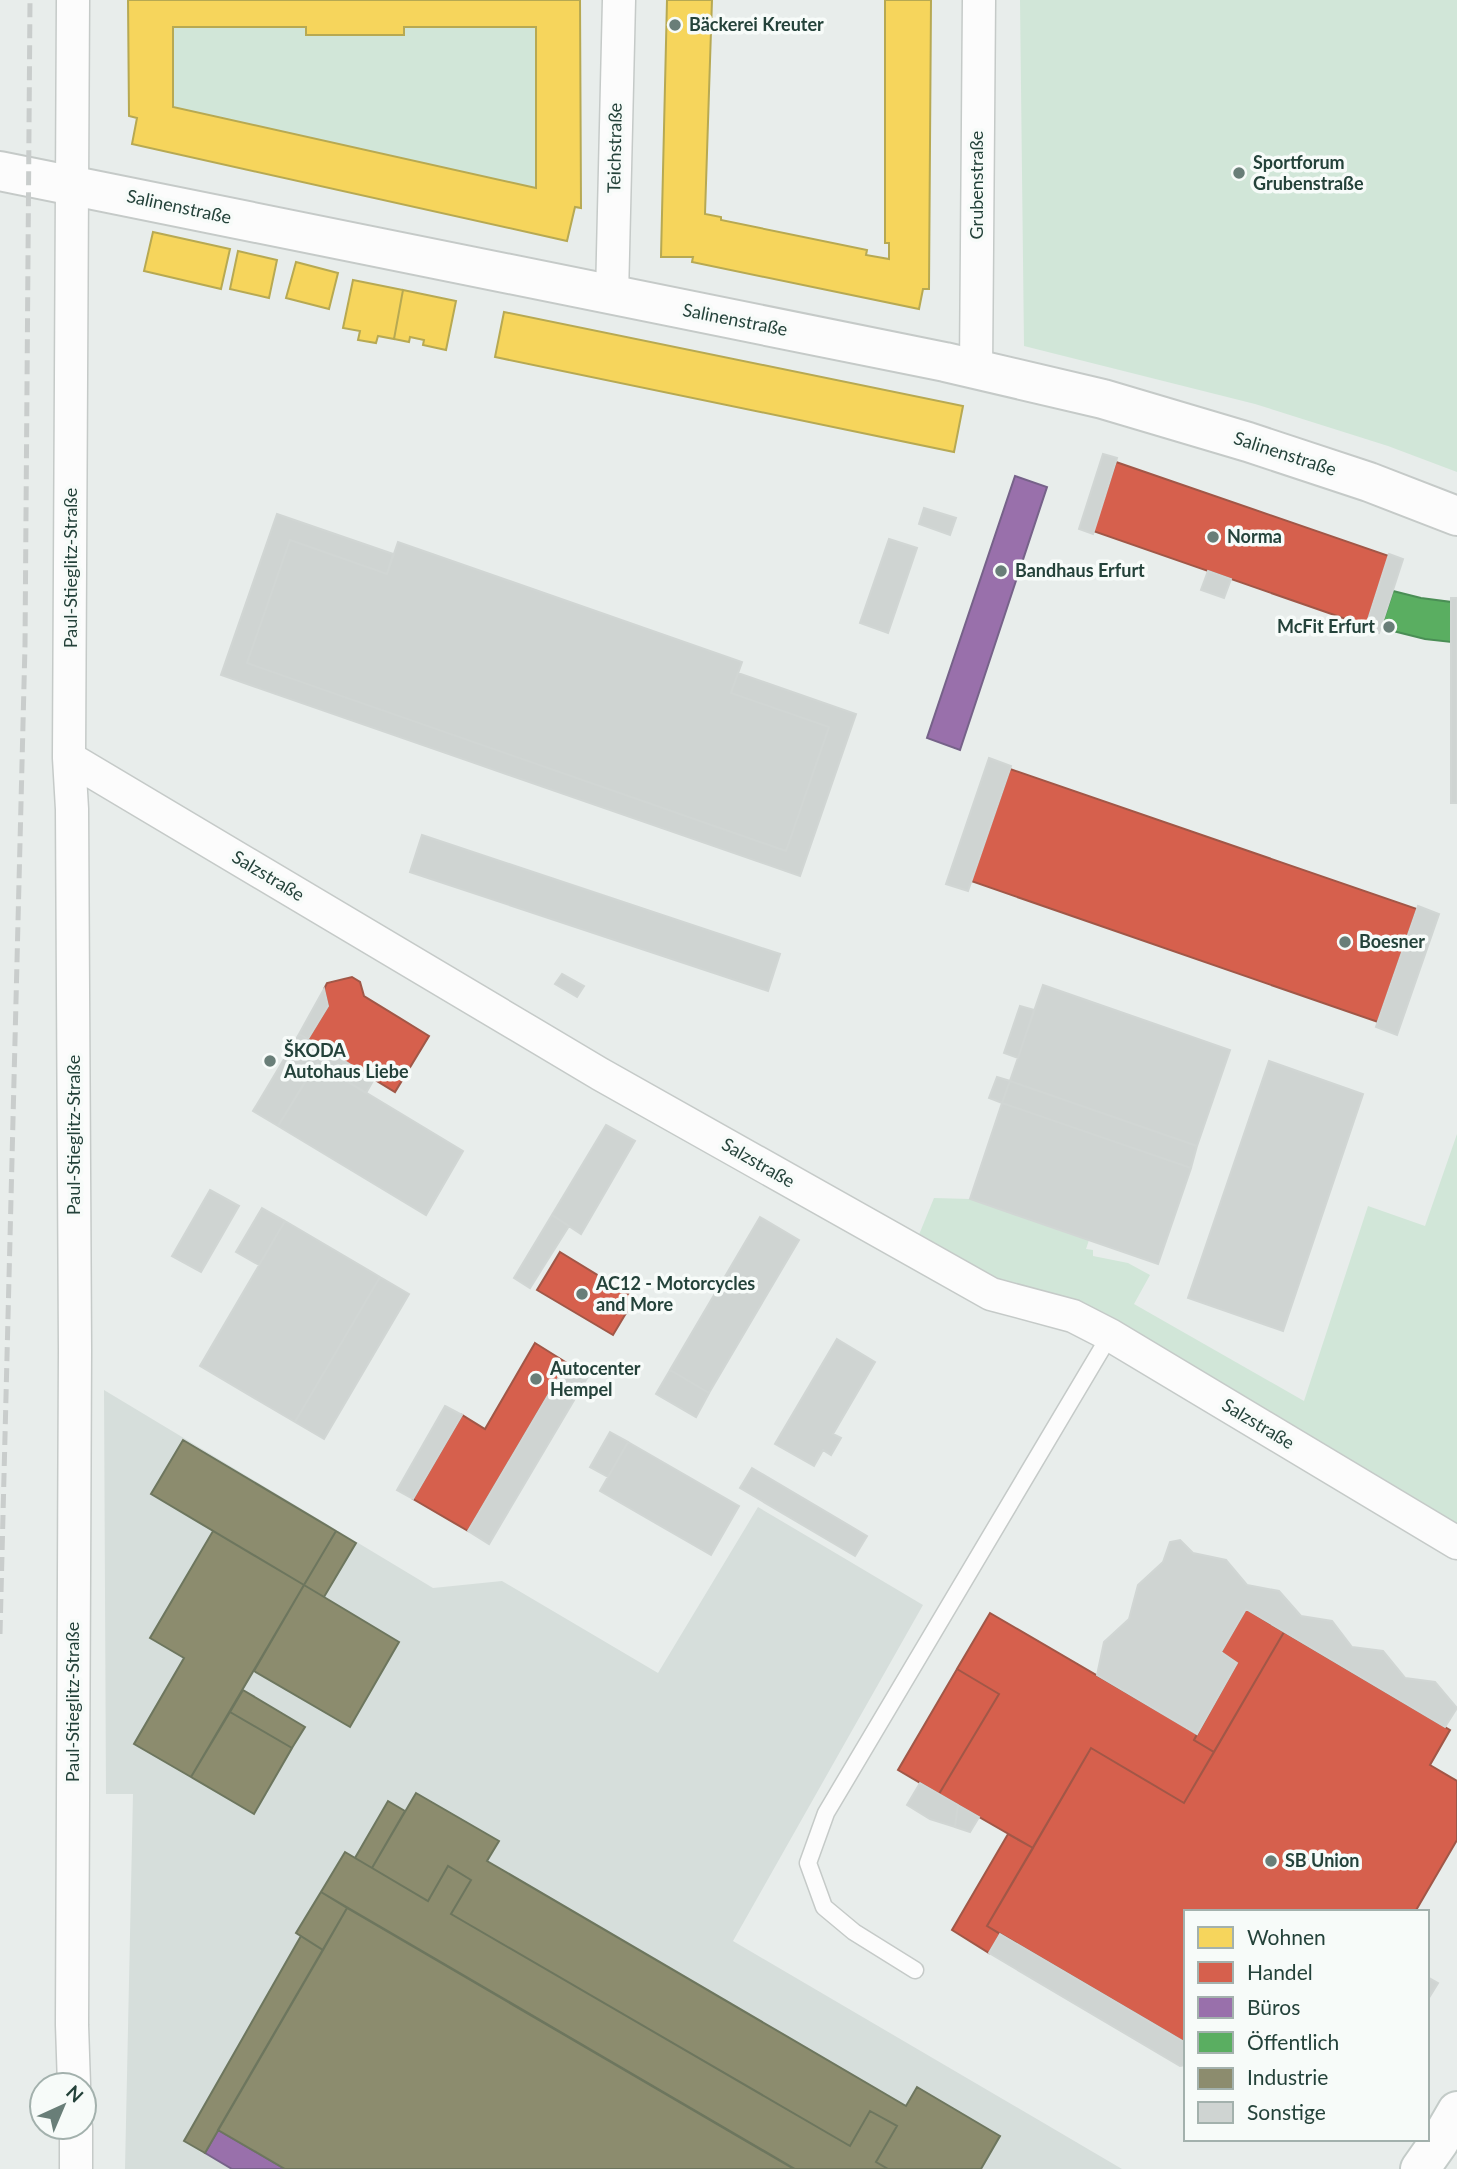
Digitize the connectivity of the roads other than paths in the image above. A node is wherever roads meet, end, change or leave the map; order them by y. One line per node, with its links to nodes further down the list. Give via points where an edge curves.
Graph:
1 (73, 0): 5 (street, Paul-Stieglitz-Straße)
2 (619, 0): 6 (street, Teichstraße)
3 (979, 0): 7 (street, Grubenstraße)
4 (0, 171): 5 (street, Salinenstraße)
5 (74, 186): 6 (street, Salinenstraße); 9 (street, Paul-Stieglitz-Straße)
6 (612, 296): 7 (street, Salinenstraße)
7 (976, 369): 8 (street, Salinenstraße, via 1104,399 1235,438)
8 (1457, 516)
9 (69, 758): 10 (street, Salzstraße, via 595,1082 991,1294 1073,1316); 13 (street, Paul-Stieglitz-Straße, via 75,1323)
10 (1110, 1335): 11 (street, Salzstraße); 12 (lane, via 826,1813 808,1863 824,1907)
11 (1457, 1543)
12 (915, 1970)
13 (74, 2071)
14 (1457, 2111): 17 (street)
15 (76, 2141): 16 (street)
16 (76, 2169)
17 (1420, 2169)

